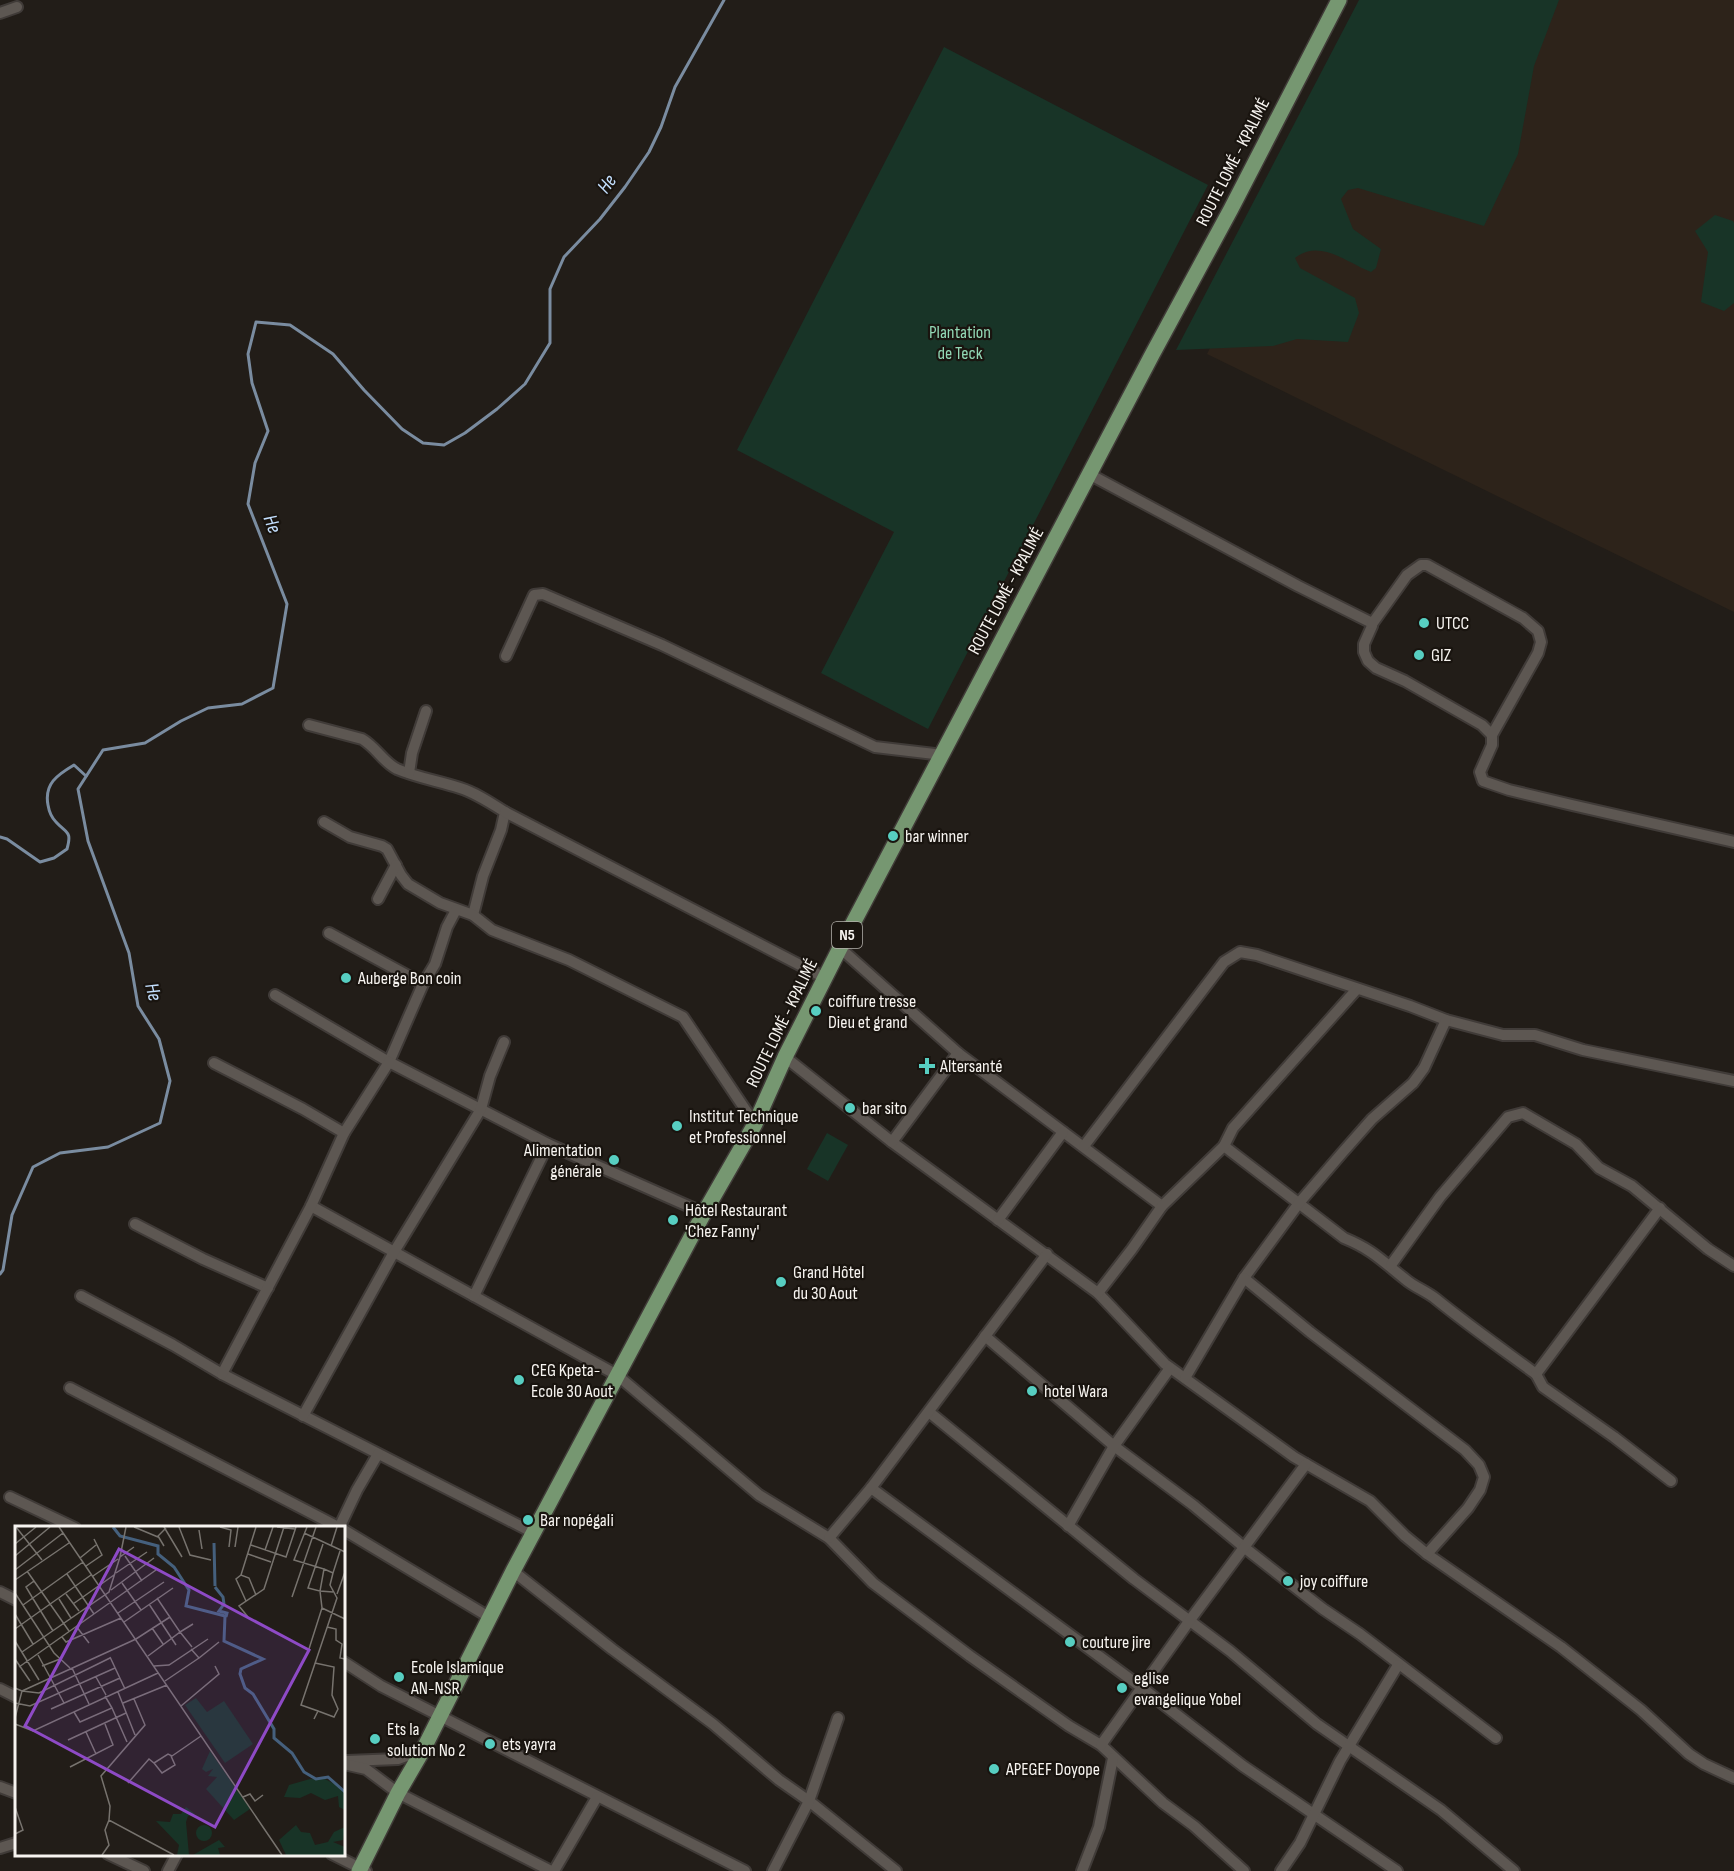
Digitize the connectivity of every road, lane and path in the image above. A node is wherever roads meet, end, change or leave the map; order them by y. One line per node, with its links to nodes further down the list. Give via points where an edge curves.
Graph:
1 (1339, 0): 4 (main road, ROUTE LOMÉ - KPALIMÉ / N5)
2 (17, 7): 3 (street)
3 (0, 13)
4 (1089, 474): 5 (street); 10 (main road, ROUTE LOMÉ - KPALIMÉ / N5)
5 (1372, 624): 9 (street, via 1364,644 1368,661 1482,725); 9 (street, via 1407,575 1427,565 1523,618 1538,631 1538,653)
6 (506, 656): 10 (street, via 534,596 543,594 662,645 874,747)
7 (426, 711): 11 (street)
8 (309, 725): 11 (street, via 362,739 388,764)
9 (1492, 735): 14 (street, via 1492,745 1480,772 1483,781 1572,806)
10 (943, 755): 20 (main road, ROUTE LOMÉ - KPALIMÉ / N5)
11 (409, 773): 12 (street, via 470,792)
12 (505, 812): 18 (street); 21 (street)
13 (324, 822): 15 (street, via 350,837 382,846)
14 (1734, 842)
15 (396, 865): 16 (street); 17 (street, via 408,884)
16 (378, 899)
17 (456, 910): 18 (street); 22 (street)
18 (473, 915): 33 (street, via 492,930 569,960 683,1017)
19 (329, 933): 22 (street)
20 (840, 948): 21 (main road, ROUTE LOMÉ - KPALIMÉ / N5); 27 (street)
21 (825, 978): 28 (main road, ROUTE LOMÉ - KPALIMÉ / N5)
22 (423, 984): 29 (street)
23 (1357, 988): 25 (street); 38 (street, via 1257,955 1235,953 1224,962); 39 (street, via 1233,1128)
24 (275, 995): 29 (street)
25 (1446, 1020): 31 (street, via 1503,1035 1535,1035 1583,1050); 40 (street, via 1413,1083 1372,1119)
26 (504, 1042): 32 (street)
27 (958, 1053): 34 (street); 36 (street)
28 (785, 1057): 33 (main road, ROUTE LOMÉ - KPALIMÉ / N5); 36 (street)
29 (389, 1062): 32 (street); 35 (street)
30 (214, 1063): 35 (street)
31 (1734, 1081)
32 (481, 1108): 37 (street); 47 (street)
33 (755, 1124): 44 (main road, ROUTE LOMÉ - KPALIMÉ / N5)
34 (1063, 1132): 38 (street); 45 (street)
35 (344, 1133): 41 (street)
36 (892, 1142): 45 (street)
37 (548, 1144): 44 (street); 55 (street)
38 (1084, 1146): 42 (street)
39 (1224, 1146): 40 (street); 42 (street)
40 (1299, 1203): 49 (street, via 1344,1238 1366,1247); 51 (street)
41 (311, 1206): 47 (street); 52 (street)
42 (1162, 1206): 53 (street)
43 (1660, 1208): 49 (street, via 1632,1186 1599,1168 1576,1144 1523,1113 1509,1117 1440,1197); 50 (street); 59 (street)
44 (704, 1213): 60 (main road, ROUTE LOMÉ - KPALIMÉ / N5)
45 (998, 1220): 48 (street)
46 (135, 1224): 52 (street)
47 (394, 1252): 55 (street); 64 (street)
48 (1047, 1254): 53 (street); 56 (street)
49 (1391, 1265): 59 (street)
50 (1734, 1266)
51 (1244, 1278): 61 (street); 79 (street, via 1465,1450 1479,1465 1484,1477 1477,1495)
52 (268, 1288): 58 (street)
53 (1098, 1293): 57 (street)
54 (81, 1296): 58 (street)
55 (474, 1296): 60 (street)
56 (985, 1336): 63 (street); 65 (street)
57 (1170, 1368): 61 (street); 65 (street)
58 (222, 1374): 64 (street)
59 (1536, 1374): 68 (street, via 1543,1387)
60 (617, 1375): 76 (main road, ROUTE LOMÉ - KPALIMÉ / N5); 77 (street, via 759,1495)
61 (1185, 1378): 67 (street)
62 (70, 1388): 72 (street)
63 (929, 1412): 69 (street); 74 (street)
64 (303, 1416): 66 (street)
65 (1114, 1446): 74 (street); 78 (street)
66 (378, 1454): 73 (street); 76 (street)
67 (1306, 1464): 78 (street); 79 (street, via 1370,1501)
68 (1671, 1481)
69 (871, 1488): 77 (street); 87 (street)
70 (10, 1497): 71 (street)
71 (73, 1526)
72 (337, 1526)
73 (342, 1526)
74 (1068, 1526): 84 (street)
75 (345, 1530): 83 (street)
76 (534, 1533): 80 (main road, ROUTE LOMÉ - KPALIMÉ / N5)
77 (829, 1538): 93 (street, via 873,1583 970,1656)
78 (1245, 1548): 84 (street); 86 (street)
79 (1427, 1554): 99 (street, via 1561,1647 1689,1754)
80 (513, 1571): 83 (main road, ROUTE LOMÉ - KPALIMÉ / N5); 104 (street)
81 (0, 1592): 82 (street)
82 (15, 1599)
83 (489, 1617): 90 (main road, ROUTE LOMÉ - KPALIMÉ / N5)
84 (1190, 1620): 87 (street); 94 (street, via 1317,1724)
85 (345, 1663): 90 (street)
86 (1398, 1665): 92 (street); 94 (street)
87 (1141, 1687): 93 (street); 105 (street)
88 (0, 1689): 89 (street)
89 (15, 1696)
90 (440, 1716): 95 (main road, ROUTE LOMÉ - KPALIMÉ / N5); 103 (street)
91 (838, 1718): 104 (street)
92 (1496, 1738)
93 (1101, 1745): 96 (street)
94 (1349, 1745): 105 (street); 122 (street, via 1456,1822)
95 (423, 1750): 97 (street, via 398,1759); 102 (main road, ROUTE LOMÉ - KPALIMÉ / N5)
96 (1113, 1758): 118 (street, via 1099,1827); 119 (street)
97 (345, 1762)
98 (345, 1762): 102 (street, via 366,1769)
99 (1734, 1778)
100 (0, 1787): 101 (street)
101 (15, 1793)
102 (398, 1793): 111 (main road, ROUTE LOMÉ - KPALIMÉ / N5); 114 (street)
103 (597, 1797): 114 (street); 115 (street)
104 (809, 1801): 116 (street); 117 (street)
105 (1314, 1815): 120 (street); 121 (street)
106 (15, 1843): 107 (street)
107 (0, 1848)
108 (112, 1856): 112 (street)
109 (176, 1856): 113 (street)
110 (336, 1856): 111 (street)
111 (362, 1870)
112 (144, 1871)
113 (168, 1871)
114 (553, 1871)
115 (745, 1871)
116 (773, 1871)
117 (896, 1871)
118 (1082, 1871)
119 (1244, 1871)
120 (1281, 1871)
121 (1397, 1871)
122 (1514, 1871)

